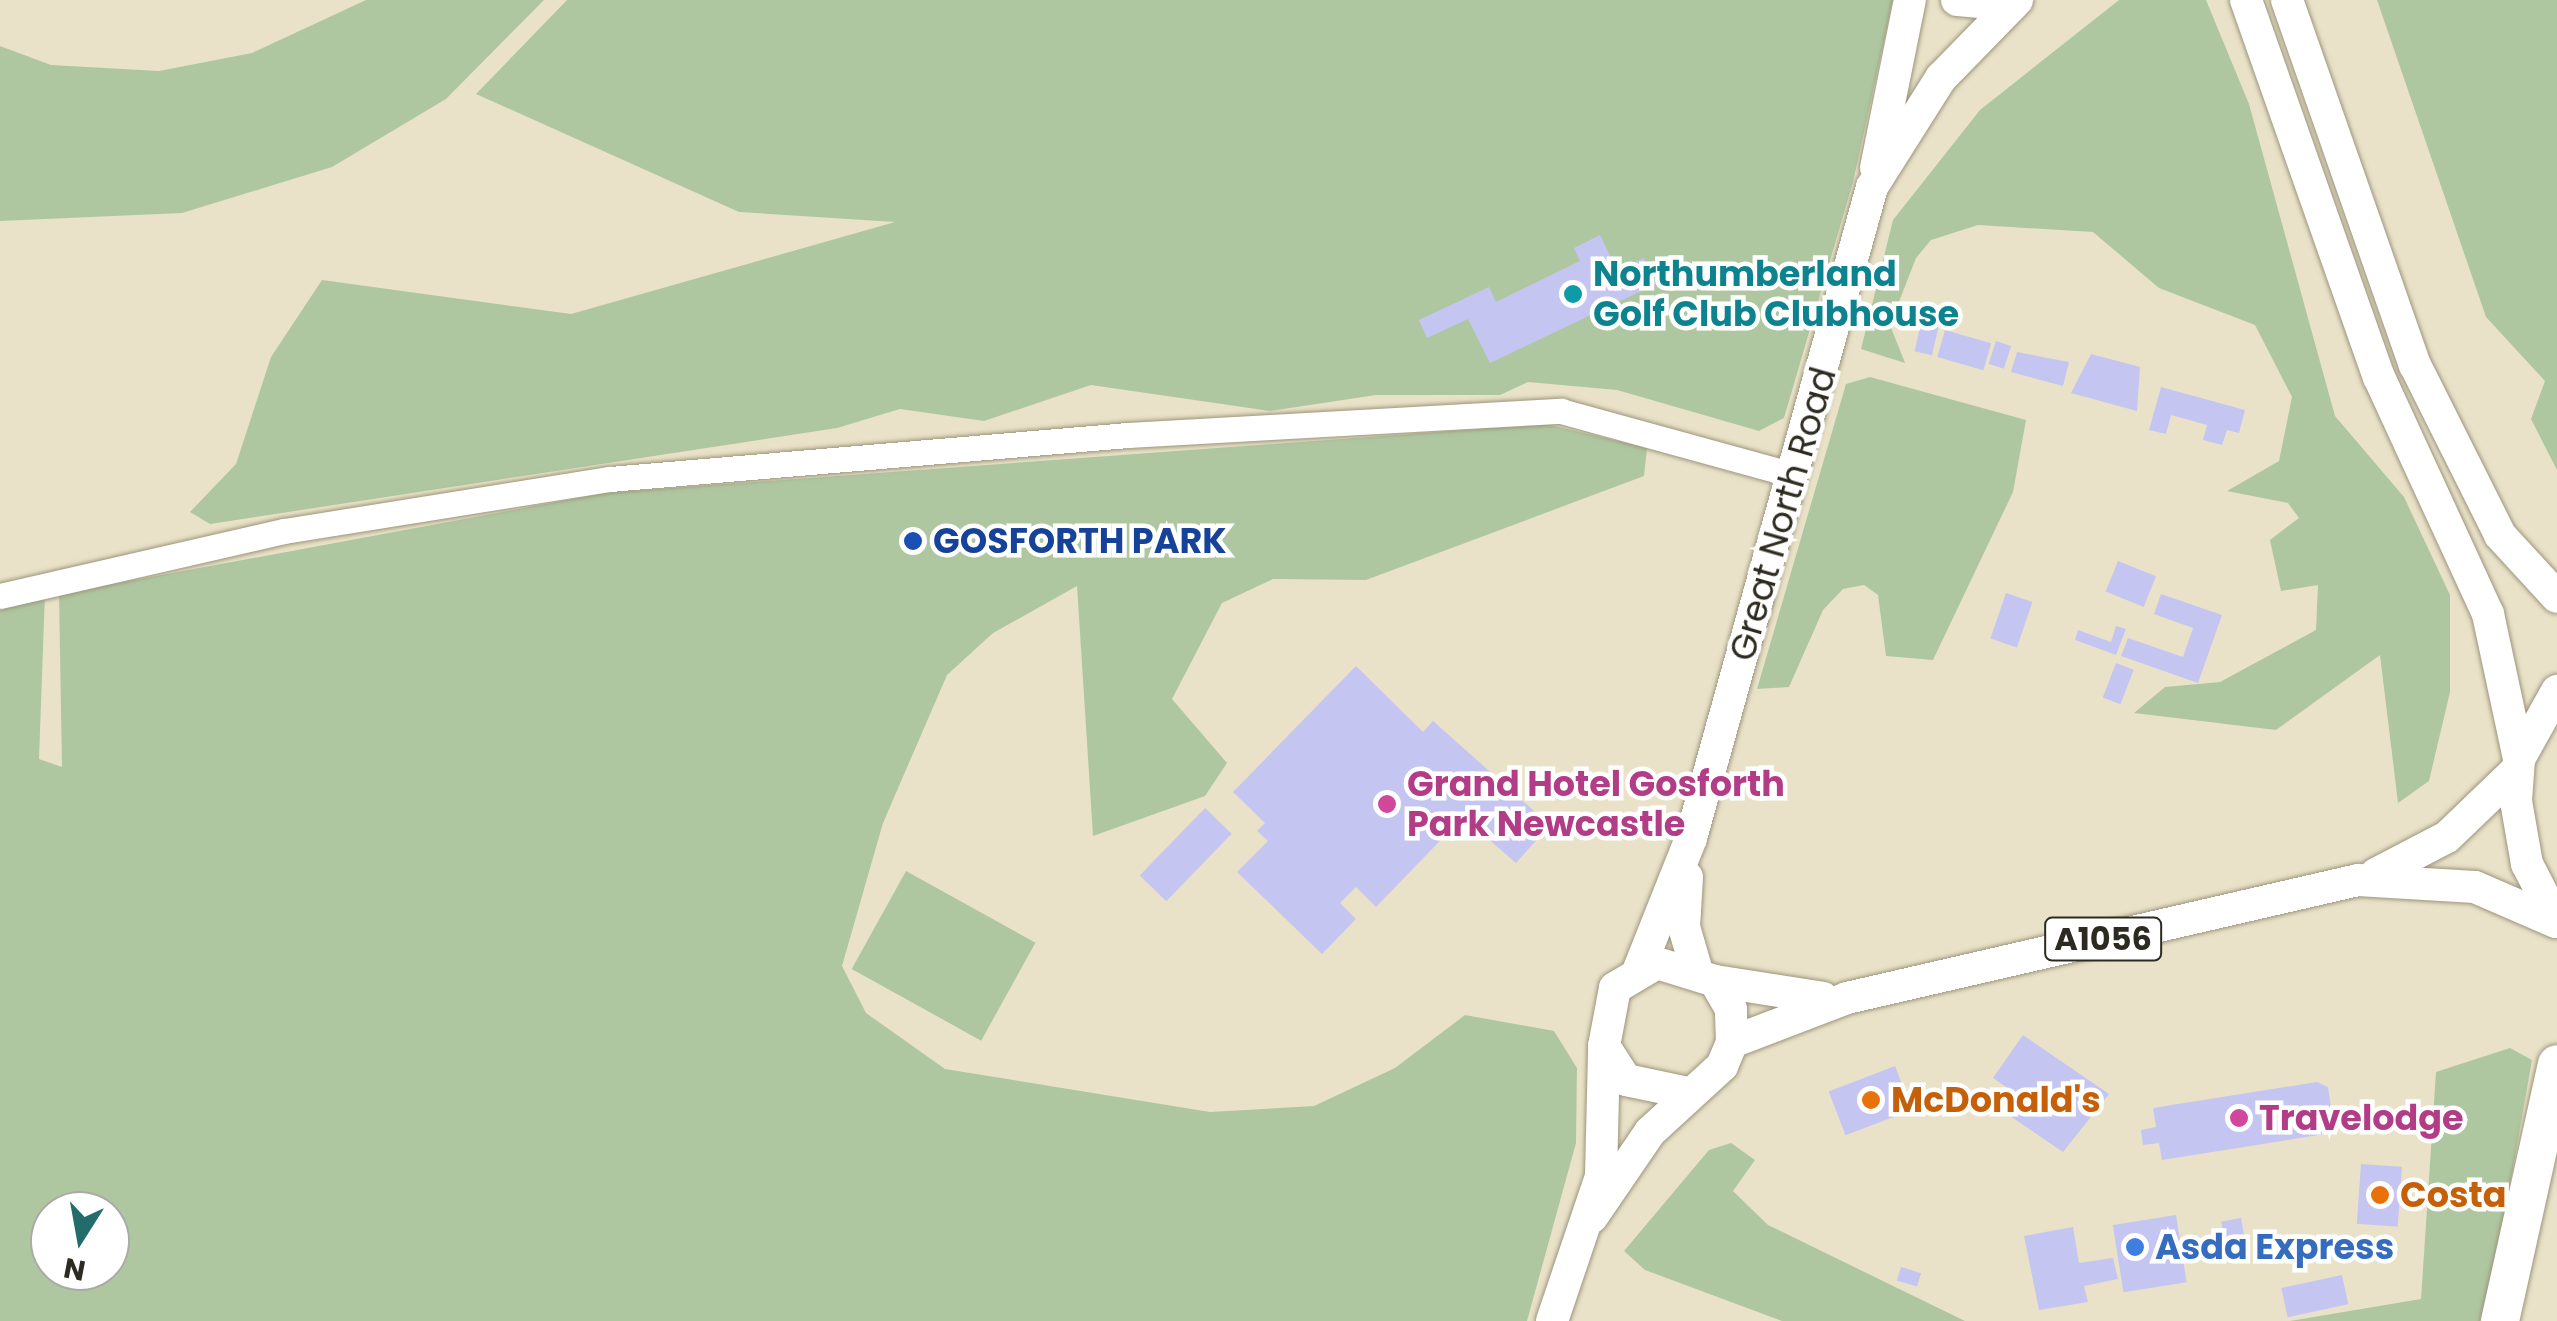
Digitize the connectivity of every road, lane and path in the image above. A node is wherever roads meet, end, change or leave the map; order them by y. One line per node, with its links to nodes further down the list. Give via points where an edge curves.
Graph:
1 (1957, 0): 5 (main road)
2 (2246, 0): 11 (main road, via 2379,377 2488,614)
3 (2287, 0): 9 (main road, via 2415,365 2500,536)
4 (1910, 2): 6 (main road)
5 (2015, 2): 6 (main road, Great North Road, via 1941,78)
6 (1872, 187): 7 (main road, Great North Road)
7 (1793, 475): 8 (street, via 1562,410 1127,434 610,479 284,531); 12 (main road, Great North Road)
8 (0, 596)
9 (2557, 597)
10 (2557, 691): 11 (main road)
11 (2518, 764): 13 (main road, A1056, via 2447,837); 14 (main road, via 2527,864)
12 (1691, 838): 15 (main road, Great North Road); 16 (main road, Great North Road, via 1684,927)
13 (2358, 880): 14 (main road, A1056, via 2446,881); 17 (main road, A1056)
14 (2557, 922)
15 (1638, 969): 16 (main road); 19 (main road, via 1607,1002)
16 (1705, 975): 17 (main road, A1056); 18 (main road, via 1731,1009)
17 (1847, 998): 18 (main road, A1056)
18 (1732, 1042): 21 (main road, via 1710,1078)
19 (1604, 1046): 21 (main road, via 1626,1080); 22 (main road, via 1606,1132)
20 (2557, 1064): 24 (highway)
21 (1684, 1092): 22 (main road)
22 (1592, 1218): 23 (main road)
23 (1552, 1321)
24 (2500, 1321)

